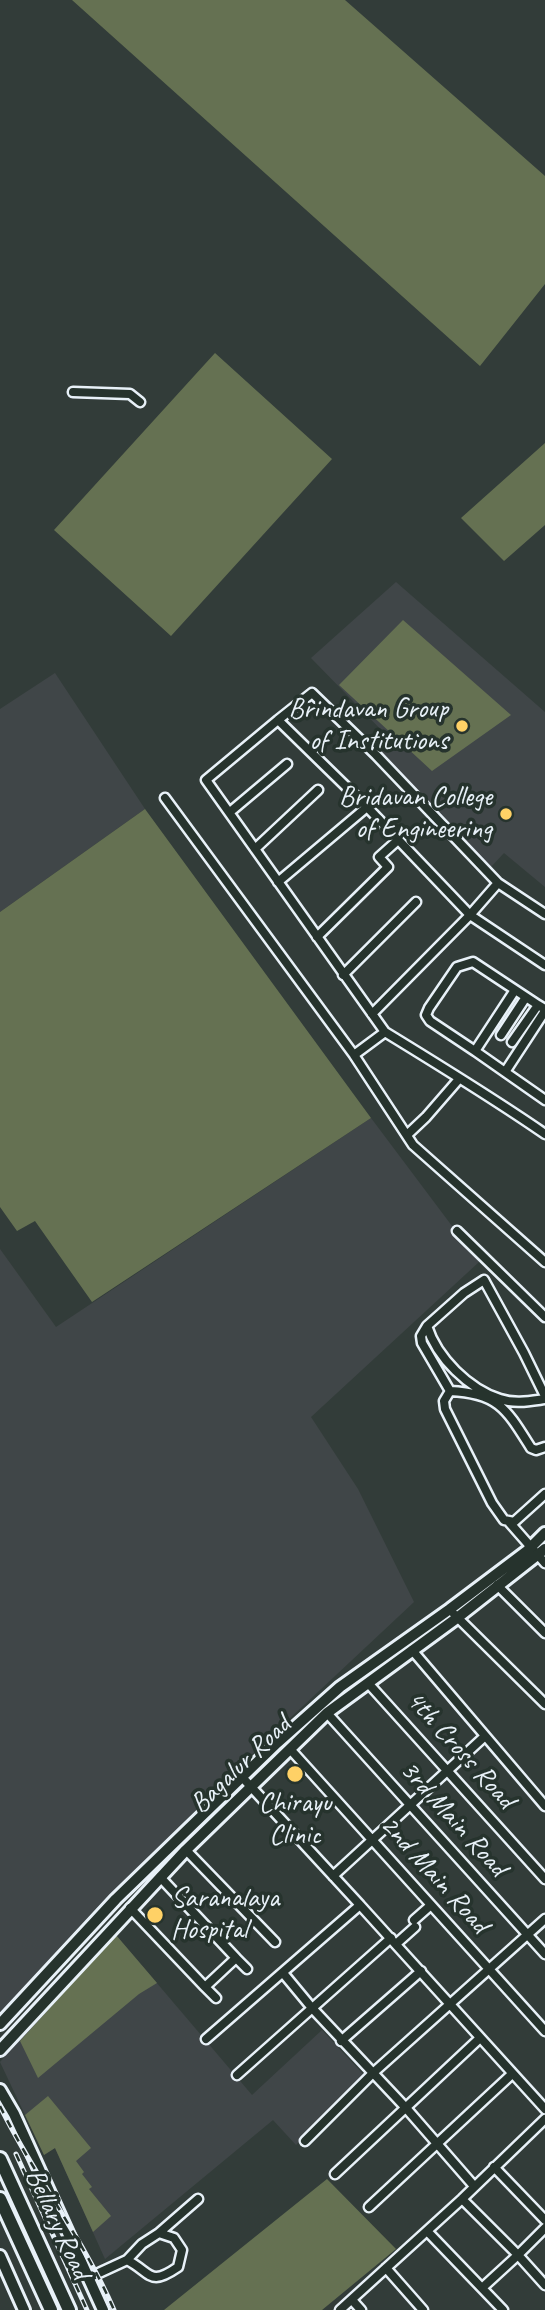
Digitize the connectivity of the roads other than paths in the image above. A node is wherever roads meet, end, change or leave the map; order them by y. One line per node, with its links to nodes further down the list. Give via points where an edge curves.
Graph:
1 (73, 392): 2 (street, via 131,394)
2 (139, 402)
3 (278, 720): 7 (street); 8 (street, via 205,780); 12 (street, via 312,693)
4 (286, 764): 8 (street)
5 (318, 790): 10 (street)
6 (165, 798): 27 (street)
7 (368, 807): 9 (street); 11 (street)
8 (230, 812): 10 (street)
9 (398, 840): 15 (street); 16 (street, via 379,857 388,867)
10 (255, 849): 11 (street)
11 (278, 883): 16 (street)
12 (498, 883): 14 (street); 15 (street)
13 (416, 902): 18 (street)
14 (545, 914)
15 (470, 915): 17 (street); 22 (street)
16 (317, 937): 18 (street)
17 (545, 965)
18 (344, 975): 22 (street)
19 (516, 990): 20 (street); 26 (street); 26 (street, via 473,962 466,963 457,967 429,1007 426,1016 430,1021)
20 (526, 997): 21 (street); 24 (street)
21 (543, 1008): 25 (street); 28 (street)
22 (372, 1014): 23 (street)
23 (385, 1032): 27 (street); 29 (street)
24 (501, 1035)
25 (512, 1042)
26 (475, 1051): 28 (street)
27 (354, 1055): 31 (street)
28 (505, 1072): 30 (street)
29 (459, 1079): 31 (street); 32 (street)
30 (545, 1099)
31 (408, 1134): 34 (street, via 413,1144)
32 (545, 1134)
33 (457, 1231): 35 (street)
34 (545, 1262)
35 (545, 1317)
36 (427, 1326): 37 (street, via 422,1343); 38 (street, via 451,1365 480,1389 501,1399 524,1402); 38 (street, via 484,1280)
37 (450, 1391): 39 (street, via 479,1394 494,1402 513,1417 531,1448); 41 (street, via 445,1409 492,1503)
38 (545, 1398)
39 (545, 1447)
40 (545, 1494): 41 (street, via 522,1517)
41 (509, 1522): 43 (street)
42 (545, 1533): 43 (main road, Bagalur Road)
43 (539, 1554): 44 (main road, Bagalur Road); 45 (main road, Bagalur Road)
44 (497, 1586): 45 (main road, Bagalur Road); 46 (street)
45 (454, 1614): 47 (main road, Bagalur Road); 49 (street); 54 (main road, Bagalur Road, via 340,1688)
46 (545, 1633)
47 (412, 1650): 48 (main road, Bagalur Road); 51 (street)
48 (368, 1683): 50 (main road, Bagalur Road); 53 (street, 4th Cross Road)
49 (545, 1704)
50 (327, 1713): 52 (main road, Bagalur Road); 56 (street, 3rd Main Road)
51 (484, 1737): 53 (street); 57 (street)
52 (290, 1749): 55 (main road, Bagalur Road); 58 (street, 2nd Main Road)
53 (447, 1770): 56 (street); 62 (street, 4th Cross Road)
54 (242, 1777): 55 (street); 80 (main road, Bagalur Road, via 116,1899)
55 (251, 1787): 59 (main road, Bagalur Road); 60 (street)
56 (409, 1806): 58 (street); 67 (street, 3rd Main Road)
57 (545, 1806)
58 (372, 1840): 60 (street); 64 (street, 2nd Main Road)
59 (186, 1850): 61 (main road, Bagalur Road); 69 (street)
60 (333, 1876): 63 (street)
61 (160, 1877): 65 (main road, Bagalur Road); 71 (street)
62 (545, 1879)
63 (360, 1905): 68 (street); 75 (street)
64 (431, 1905): 68 (street); 73 (street, 2nd Main Road)
65 (130, 1908): 76 (street); 85 (main road, Bagalur Road)
66 (545, 1919): 67 (street)
67 (527, 1934): 70 (street, 3rd Main Road); 73 (street)
68 (394, 1941): 74 (street); 79 (street)
69 (275, 1942)
70 (545, 1954)
71 (236, 1958): 72 (street); 76 (street)
72 (247, 1969)
73 (488, 1969): 78 (street); 81 (street, 2nd Main Road)
74 (421, 1971): 78 (street); 84 (street)
75 (283, 1973): 79 (street); 83 (street)
76 (205, 1987): 77 (street)
77 (216, 1998)
78 (449, 2003): 82 (street); 86 (street)
79 (312, 2008): 84 (street); 88 (street)
80 (0, 2024)
81 (545, 2031)
82 (480, 2038): 87 (street); 90 (street)
83 (206, 2039)
84 (341, 2042): 86 (street)
85 (0, 2050)
86 (373, 2073): 90 (street); 93 (street)
87 (512, 2074): 91 (street); 94 (street)
88 (237, 2075)
89 (0, 2090): 111 (main road)
90 (406, 2108): 94 (street); 97 (street)
91 (545, 2109)
92 (545, 2119): 96 (street)
93 (305, 2141)
94 (437, 2144): 98 (street); 102 (street)
95 (0, 2159): 117 (highway, Bellary Road)
96 (494, 2167): 98 (street); 103 (street)
97 (335, 2174)
98 (474, 2186): 101 (street)
99 (0, 2199): 116 (highway, Bellary Road)
100 (198, 2199): 106 (street)
101 (462, 2199): 105 (street); 107 (street)
102 (369, 2207)
103 (545, 2220)
104 (545, 2228): 107 (street)
105 (427, 2231): 110 (street); 113 (street)
106 (159, 2233): 109 (street); 109 (street, via 174,2238 182,2250 178,2267 163,2278 151,2277)
107 (518, 2255): 112 (street); 113 (street)
108 (0, 2256): 115 (main road)
109 (127, 2260): 111 (street)
110 (386, 2268): 114 (street); 121 (street)
111 (88, 2278): 118 (main road)
112 (545, 2285)
113 (482, 2288): 122 (street)
114 (352, 2300): 119 (street); 120 (street)
115 (24, 2310)
116 (51, 2310)
117 (69, 2310)
118 (103, 2310)
119 (340, 2310)
120 (361, 2310)
121 (423, 2310)
122 (503, 2310)

